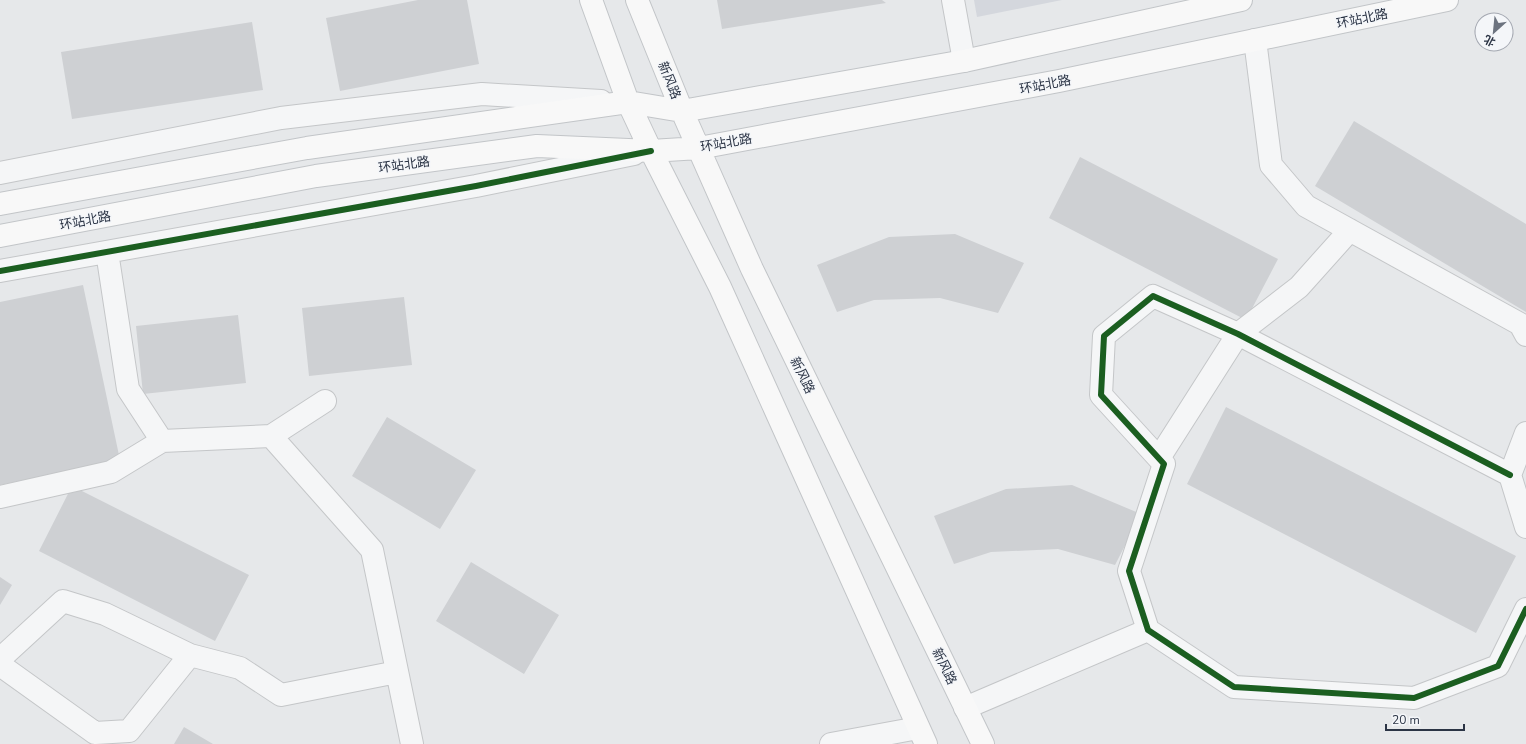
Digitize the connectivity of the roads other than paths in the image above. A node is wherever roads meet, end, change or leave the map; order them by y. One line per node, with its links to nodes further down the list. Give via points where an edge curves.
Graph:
1 (591, 0): 8 (main road)
2 (637, 0): 9 (main road, 新风路)
3 (953, 0): 7 (street)
4 (1241, 0): 7 (main road)
5 (1447, 0): 6 (main road, 环站北路)
6 (1255, 40): 10 (main road, 环站北路, via 1059,81); 14 (street, via 1271,165 1306,206)
7 (964, 61): 9 (main road)
8 (628, 102): 9 (main road); 11 (main road); 12 (street, via 482,94 281,118); 13 (main road, via 307,148)
9 (682, 111): 10 (main road, 新风路)
10 (699, 148): 11 (main road, 环站北路); 34 (main road, 新风路, via 752,269)
11 (651, 151): 15 (main road, 环站北路, via 537,146 316,176); 16 (street, via 476,186); 35 (main road, via 720,287)
12 (0, 173)
13 (0, 204)
14 (1350, 230): 18 (street, via 1299,287); 19 (street, via 1520,324)
15 (0, 236)
16 (107, 252): 17 (street); 23 (street, via 128,389)
17 (0, 271)
18 (1238, 334): 24 (street); 24 (street, via 1154,296 1104,336 1101,395); 25 (street)
19 (1526, 335)
20 (325, 401): 22 (street)
21 (1526, 433): 25 (street)
22 (271, 436): 23 (street); 33 (street, via 372,550)
23 (162, 441): 26 (street, via 111,472)
24 (1158, 458): 29 (street, via 1164,464 1129,571)
25 (1510, 475): 27 (street)
26 (0, 497)
27 (1526, 527)
28 (1526, 609): 29 (street, via 1498,666 1414,698 1234,687)
29 (1148, 630): 34 (street)
30 (190, 654): 31 (street, via 106,614 63,601); 32 (street, via 129,731 95,733); 33 (street, via 240,668 281,695)
31 (0, 659)
32 (0, 665)
33 (397, 672): 36 (street)
34 (965, 708): 38 (main road, 新风路)
35 (922, 736): 37 (street)
36 (412, 744)
37 (831, 744)
38 (983, 744)

